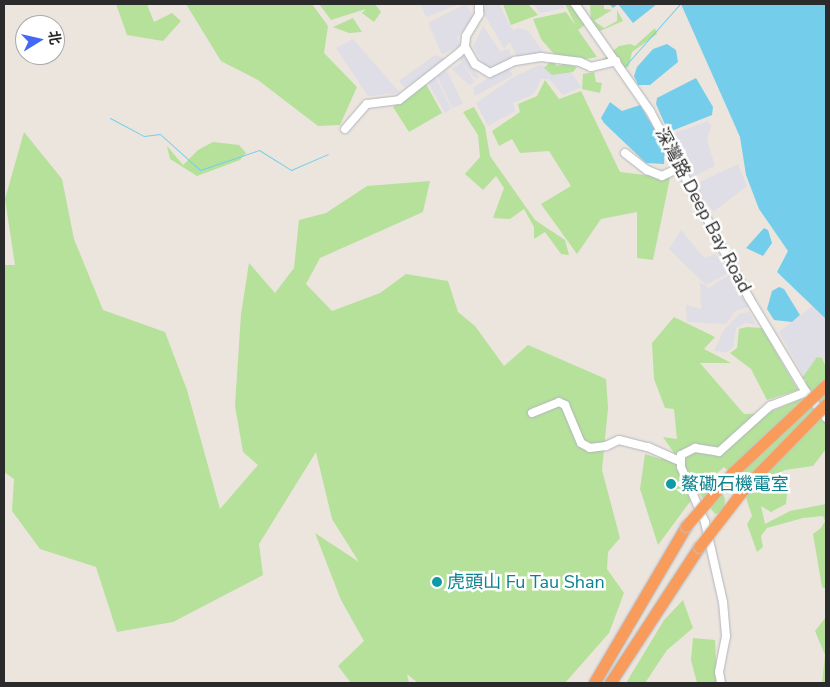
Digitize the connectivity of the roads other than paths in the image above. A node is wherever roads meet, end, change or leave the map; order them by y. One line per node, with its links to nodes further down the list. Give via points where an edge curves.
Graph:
1 (479, 4): 3 (street, via 480,14 466,36)
2 (575, 4): 4 (street, 深灣路 Deep Bay Road)
3 (465, 47): 4 (street, via 475,64 490,73 515,61 541,57 591,66); 5 (street, via 399,100 367,104)
4 (616, 61): 7 (street, 深灣路 Deep Bay Road, via 650,110)
5 (345, 129)
6 (625, 153): 7 (street, via 647,170 662,176)
7 (680, 167): 9 (street, 深灣路 Deep Bay Road, via 749,298)
8 (826, 385): 14 (highway, bridge, via 732,473 686,526)
9 (806, 392): 12 (street, 深灣路 Deep Bay Road); 13 (street, via 770,406 725,448 712,452 695,448 685,450)
10 (826, 404): 15 (highway, bridge, via 747,485 699,547)
11 (532, 413): 13 (street, via 559,402 565,405 581,443 590,448 624,441)
12 (826, 418)
13 (680, 461): 16 (street, via 705,522 723,602 726,636 719,672)
14 (594, 683)
15 (610, 683)
16 (721, 683)

